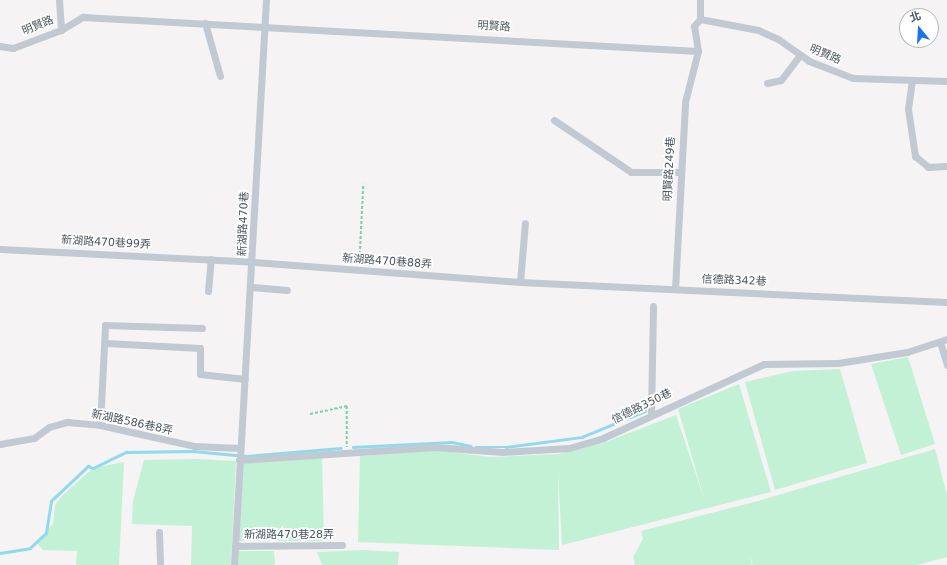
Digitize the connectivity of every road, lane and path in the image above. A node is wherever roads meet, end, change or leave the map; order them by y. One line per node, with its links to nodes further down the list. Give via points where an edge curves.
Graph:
1 (59, 0): 7 (street)
2 (266, 0): 6 (street, 新湖路470巷)
3 (700, 0): 4 (street)
4 (700, 19): 9 (street, via 694,26); 10 (street, 明賢路, via 758,30 778,39)
5 (205, 23): 6 (street, 明賢路); 7 (street, 明賢路, via 82,17); 11 (street)
6 (264, 27): 9 (street, 明賢路); 22 (street, 新湖路470巷)
7 (61, 30): 8 (street, 明賢路, via 13,48)
8 (0, 46)
9 (698, 51): 17 (street, 明賢路249巷, via 685,102)
10 (799, 56): 12 (street, 明賢路, via 865,81); 14 (street, via 781,80)
11 (220, 76)
12 (912, 80): 13 (street, 明賢路); 16 (street, via 908,109 915,156 928,167)
13 (947, 81)
14 (767, 83)
15 (554, 120): 17 (street, via 631,172)
16 (946, 166)
17 (681, 172): 26 (street, 明賢路249巷)
18 (363, 184): 23 (path)
19 (525, 222): 24 (street)
20 (0, 249): 21 (street, 新湖路470巷99弄)
21 (211, 259): 22 (street, 新湖路470巷99弄); 28 (street)
22 (254, 262): 23 (street, 新湖路470巷88弄); 25 (street, 新湖路470巷)
23 (358, 271): 24 (street, 新湖路470巷88弄)
24 (520, 282): 26 (street, 信德路342巷)
25 (252, 287): 27 (street); 35 (street, 新湖路470巷)
26 (675, 289): 29 (street, 信德路342巷)
27 (287, 290)
28 (208, 291)
29 (947, 302)
30 (654, 306): 36 (street)
31 (202, 328): 33 (street, via 105,325)
32 (943, 340): 34 (street); 36 (street, 信德路350巷, via 907,352 838,363 764,364)
33 (106, 343): 35 (street, via 200,348 200,374); 38 (street)
34 (947, 365)
35 (245, 379): 40 (street, 新湖路470巷)
36 (652, 413): 41 (street, 信德路350巷, via 603,438 569,448 503,452 434,447)
37 (310, 414): 41 (path, via 347,406)
38 (100, 425): 39 (street, 新湖路586巷8弄, via 67,422 34,438); 40 (street, 新湖路586巷8弄, via 182,444)
39 (0, 444)
40 (240, 448): 42 (street, 新湖路470巷)
41 (347, 454): 42 (street, 信德路350巷)
42 (239, 460): 45 (street)
43 (159, 532): 46 (street)
44 (342, 545): 45 (street, 新湖路470巷28弄)
45 (235, 546): 47 (street)
46 (160, 565)
47 (234, 565)

